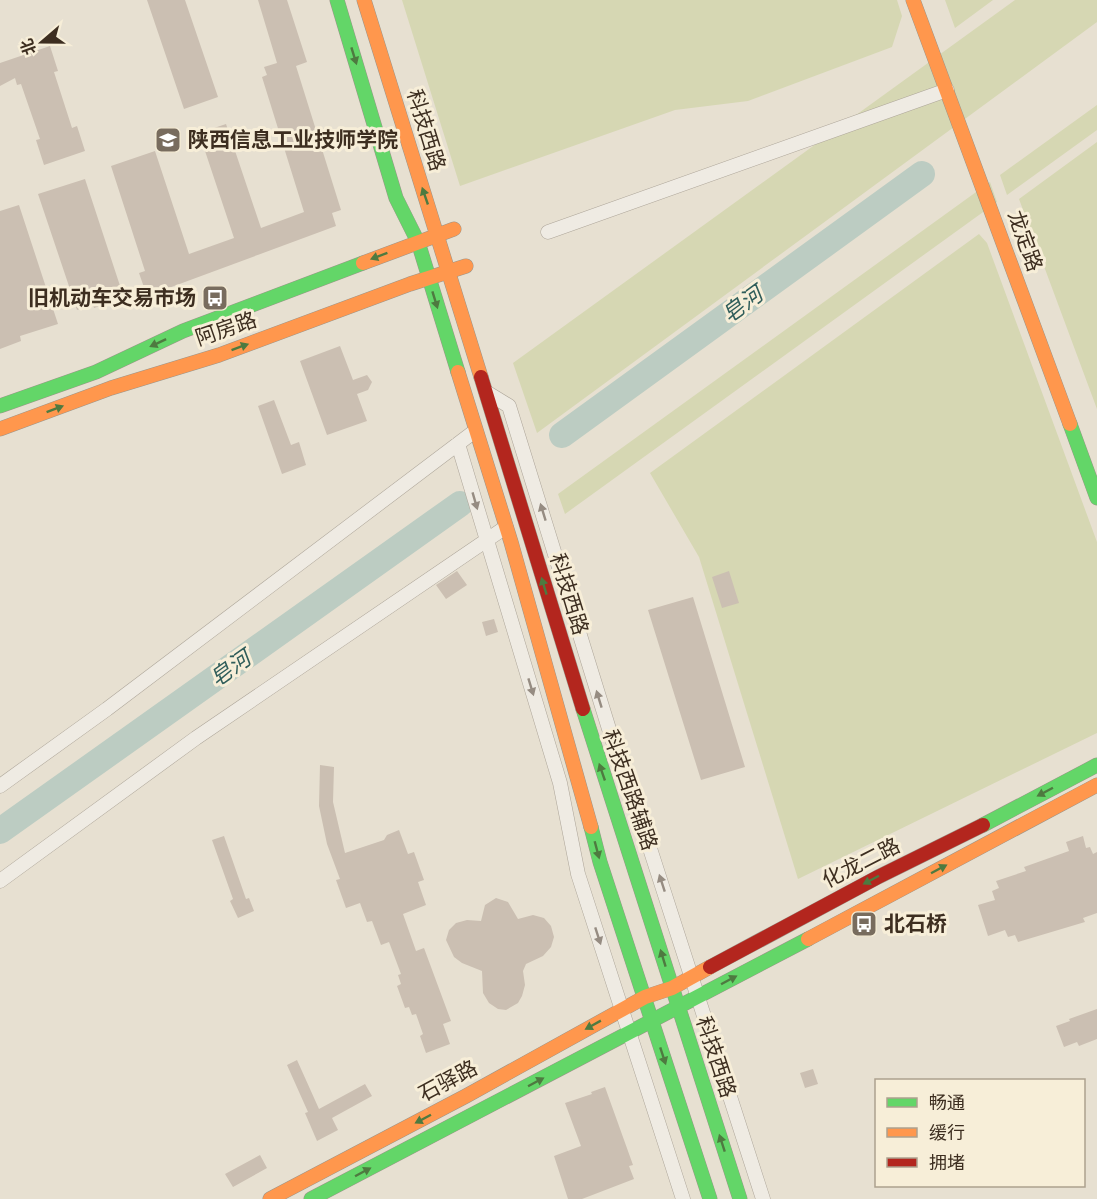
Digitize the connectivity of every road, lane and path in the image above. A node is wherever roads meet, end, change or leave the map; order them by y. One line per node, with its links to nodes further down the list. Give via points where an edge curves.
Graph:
1 (337, 0): 8 (main road, 科技西路, one-way to 8, via 396,198)
2 (364, 0): 7 (main road, 科技西路, one-way to 2)
3 (913, 0): 4 (main road, 龙定路)
4 (947, 90): 6 (street); 17 (main road, 龙定路)
5 (454, 229): 7 (main road, 阿房路)
6 (548, 232)
7 (438, 235): 8 (main road, 阿房路); 10 (main road, 科技西路)
8 (418, 242): 11 (main road, 科技西路); 13 (main road, 阿房路, one-way to 13, via 183,331 96,372)
9 (466, 266): 10 (main road, 阿房路)
10 (450, 271): 11 (main road, 阿房路); 12 (main road, 科技西路)
11 (428, 278): 14 (main road, 阿房路, one-way to 11, via 111,388 219,355); 15 (main road, 科技西路, one-way to 15)
12 (486, 392): 24 (street, 科技西路辅路, one-way to 12, via 618,758 509,406); 25 (main road, 科技西路, one-way to 12)
13 (0, 406)
14 (0, 429)
15 (475, 431): 16 (street); 18 (main road, 科技西路)
16 (458, 444): 19 (street, one-way to 19); 22 (street)
17 (1097, 498)
18 (506, 527): 19 (street); 26 (main road, 科技西路, one-way to 26, via 600,862)
19 (486, 540): 23 (street, via 196,738); 29 (street, one-way to 29, via 560,783 578,874)
20 (1097, 765): 24 (main road, 化龙二路, one-way to 24)
21 (1097, 785): 27 (main road, 化龙二路, one-way to 21)
22 (0, 786)
23 (0, 882)
24 (691, 977): 25 (main road, 化龙二路); 27 (street, 科技西路辅路)
25 (672, 988): 26 (main road, 化龙二路); 28 (main road, 科技西路)
26 (645, 997): 29 (main road, 石驿路); 30 (main road, 科技西路)
27 (697, 998): 28 (main road, 化龙二路); 37 (street, 科技西路辅路)
28 (678, 1008): 30 (main road, 石驿路); 36 (main road, 科技西路, one-way to 28)
29 (621, 1010): 31 (street); 32 (main road, 石驿路, one-way to 32)
30 (652, 1020): 31 (main road, 石驿路); 35 (main road, 科技西路, one-way to 35)
31 (628, 1033): 33 (main road, 石驿路, one-way to 31); 34 (street)
32 (270, 1199)
33 (311, 1199)
34 (682, 1199)
35 (710, 1199)
36 (740, 1199)
37 (763, 1199)

